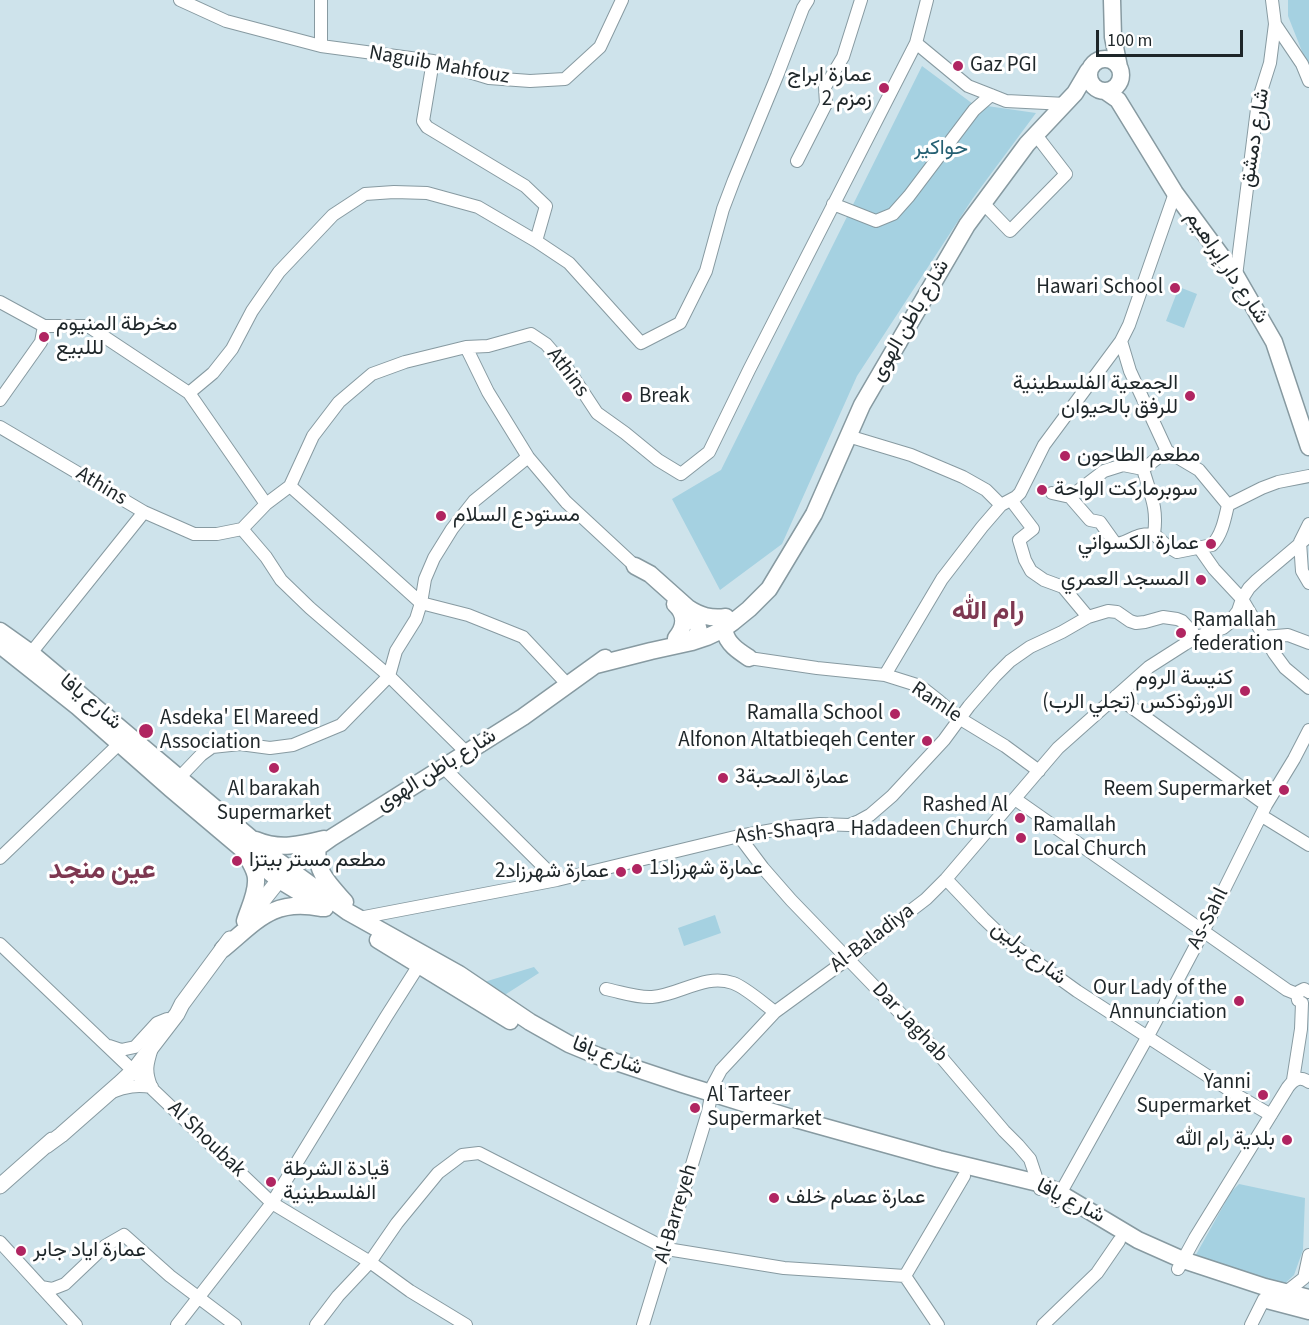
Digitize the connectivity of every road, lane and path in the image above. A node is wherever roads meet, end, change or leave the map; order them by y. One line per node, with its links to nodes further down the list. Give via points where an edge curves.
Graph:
1 (180, 0): 12 (street, Naguib Mahfouz, via 226,21)
2 (321, 0): 12 (street)
3 (622, 0): 13 (street, Naguib Mahfouz, via 600,47 566,79 489,78)
4 (861, 0): 20 (street, via 843,57 825,87 826,104)
5 (927, 0): 11 (street, Athins)
6 (1112, 0): 10 (main road)
7 (1272, 0): 9 (street, شارع دمشق)
8 (802, 3): 24 (street, via 730,190 706,271 680,323 641,344 569,263)
9 (1275, 24): 15 (street); 25 (street, شارع دمشق, via 1270,63 1258,101)
10 (1113, 37): 14 (main road, شارع باطن الهوى); 16 (main road)
11 (916, 43): 17 (street, via 968,86); 23 (street, Athins)
12 (321, 46): 13 (street, Naguib Mahfouz)
13 (433, 61): 24 (street, via 423,121 525,186 546,206)
14 (1094, 65): 16 (main road, شارع دار إبراهيم, via 1090,82); 16 (main road, via 1108,59 1116,63); 18 (main road, شارع باطن الهوى)
15 (1309, 81)
16 (1112, 86): 18 (main road); 21 (main road, شارع دار إبراهيم)
17 (991, 95): 18 (street, via 1006,101); 23 (street, via 974,110 893,214 876,221)
18 (1070, 99): 19 (main road, شارع باطن الهوى)
19 (1036, 135): 22 (main road, شارع باطن الهوى); 22 (street, via 1066,174 1010,231)
20 (797, 161)
21 (1176, 194): 25 (main road, شارع دار إبراهيم); 28 (street)
22 (983, 203): 35 (main road, شارع باطن الهوى, via 862,405)
23 (833, 204): 29 (street, Athins, via 709,452 681,474 597,413 570,372 546,344 531,334 488,346)
24 (536, 241): 32 (street, via 468,204 427,193 365,194 333,215 279,272 232,349 213,374)
25 (1236, 276): 36 (main road, شارع دار إبراهيم, via 1274,342)
26 (0, 302): 27 (street)
27 (44, 326): 32 (street, via 88,326); 33 (street, via 41,342)
28 (1121, 341): 30 (street); 31 (street)
29 (466, 347): 38 (street); 41 (street, Athins, via 372,374 339,402 313,436)
30 (1103, 367): 31 (street, via 1119,366); 44 (street, via 1044,445 1020,493)
31 (1130, 371): 37 (street)
32 (189, 393): 45 (street)
33 (0, 399)
34 (0, 427): 47 (street, Athins)
35 (849, 436): 44 (street, via 911,455 963,477); 59 (main road, شارع باطن الهوى, via 814,514 770,589)
36 (1309, 447)
37 (1167, 451): 39 (street); 46 (street, via 1199,470)
38 (528, 457): 53 (street, via 566,502); 56 (street, via 474,501 452,529 425,579)
39 (1143, 469): 43 (street, via 1123,465 1104,471); 50 (street, via 1154,502)
40 (1309, 477): 46 (street, via 1270,485)
41 (290, 486): 45 (street, Athins); 56 (street)
42 (1052, 493): 43 (street)
43 (1070, 497): 50 (street, via 1090,520 1100,522 1115,543)
44 (1006, 502): 58 (street, via 1033,529 1019,540 1027,566 1035,575 1063,588); 68 (street, via 942,579)
45 (266, 504): 49 (street, Athins)
46 (1228, 504): 52 (street, via 1216,541)
47 (144, 512): 49 (street, Athins, via 194,534); 66 (street)
48 (1309, 524): 51 (street)
49 (242, 529): 69 (street, via 281,580)
50 (1154, 534): 52 (street, via 1177,552)
51 (1305, 539): 54 (street, via 1302,571); 55 (street, via 1257,580)
52 (1200, 549): 55 (street)
53 (636, 566): 57 (main road); 61 (main road, via 680,609)
54 (1309, 583)
55 (1242, 599): 62 (street, via 1228,624); 63 (street)
56 (421, 603): 69 (street, via 396,651); 70 (street, via 468,615 523,637)
57 (687, 607): 59 (main road); 61 (main road, via 695,616)
58 (1088, 617): 62 (street, Ash-Shaqra, via 1108,611 1136,623 1172,618 1182,621); 73 (street, Ash-Shaqra, via 1010,661)
59 (725, 623): 61 (main road, شارع باطن الهوى, via 707,638); 67 (main road, via 728,639)
60 (0, 631): 66 (main road, شارع يافا)
61 (689, 637): 67 (main road); 70 (main road, شارع باطن الهوى, via 596,665)
62 (1197, 637): 72 (street, via 1149,668)
63 (1264, 637): 64 (street, via 1288,634); 71 (street, via 1285,668)
64 (1309, 643)
65 (0, 645): 75 (main road, شارع يافا)
66 (31, 653): 79 (main road, شارع يافا)
67 (749, 658): 68 (street, Ramle)
68 (885, 675): 73 (street, Ramle, via 920,686)
69 (389, 676): 76 (street); 79 (street, via 342,725 293,745 212,747)
70 (567, 685): 76 (main road, شارع باطن الهوى)
71 (1309, 688)
72 (1116, 696): 78 (street, via 1058,748); 81 (street)
73 (959, 718): 78 (street, Ramle); 82 (street, Ash-Shaqra, via 892,795 859,821)
74 (1309, 730): 81 (street, As-Sahl)
75 (119, 744): 84 (main road, شارع يافا); 86 (street)
76 (466, 753): 77 (main road, شارع باطن الهوى)
77 (444, 768): 83 (main road, شارع باطن الهوى); 89 (street)
78 (1039, 771): 80 (street, Al-Baladiya)
79 (179, 778): 84 (main road, شارع يافا)
80 (1016, 799): 88 (street, Al-Baladiya); 93 (street)
81 (1264, 811): 85 (street); 93 (street, As-Sahl)
82 (739, 836): 89 (street, Ash-Shaqra); 96 (street, Dar Jaghab, via 791,900)
83 (324, 842): 84 (main road, via 282,847); 87 (main road, شارع باطن الهوى); 91 (main road, via 316,856 320,871)
84 (245, 843): 87 (main road, شارع يافا); 92 (main road, via 256,878)
85 (1309, 845)
86 (0, 858)
87 (285, 875): 90 (main road, شارع يافا); 91 (main road, شارع يافا); 92 (street)
88 (946, 879): 96 (street, Al-Baladiya); 103 (street, شارع برلين, via 1006,940)
89 (557, 880): 91 (street, Ash-Shaqra)
90 (328, 909): 95 (main road, via 297,905 266,913); 97 (main road, شارع يافا)
91 (360, 918): 111 (main road, شارع يافا, via 459,974 569,1044)
92 (245, 921): 95 (street)
93 (1203, 932): 99 (street, via 1287,990); 103 (street, As-Sahl)
94 (0, 944): 105 (street, Al Shoubak)
95 (223, 949): 100 (street)
96 (849, 958): 101 (street, Al-Baladiya); 116 (street, Dar Jaghab, via 1030,1159)
97 (419, 965): 111 (main road, شارع يافا, via 587,1064); 117 (street)
98 (606, 989): 101 (street, via 652,997 693,984 724,981 735,983)
99 (1305, 995): 108 (street)
100 (182, 1004): 102 (street); 104 (street)
101 (775, 1012): 111 (street, Al-Baladiya, via 721,1070)
102 (167, 1020): 105 (street, via 157,1023 135,1047 121,1050); 106 (street)
103 (1148, 1036): 112 (street, شارع برلين); 116 (street, As-Sahl)
104 (154, 1043): 106 (street); 109 (street, via 146,1074)
105 (109, 1046): 106 (street, Al Shoubak)
106 (131, 1067): 109 (street, Al Shoubak); 110 (street); 113 (street)
107 (1309, 1082): 108 (street, via 1299,1078)
108 (1291, 1084): 112 (street)
109 (152, 1087): 110 (street, via 123,1087); 117 (street, Al Shoubak)
110 (109, 1094): 113 (street)
111 (711, 1098): 114 (main road, شارع يافا); 116 (main road, شارع يافا); 120 (street, Al-Barreyeh)
112 (1271, 1115): 123 (street)
113 (46, 1146): 115 (street)
114 (964, 1176): 116 (main road, شارع يافا); 124 (street)
115 (0, 1186)
116 (1049, 1193): 118 (main road, شارع يافا); 123 (main road, شارع يافا)
117 (272, 1203): 122 (street, Al Shoubak); 129 (street)
118 (1119, 1241): 123 (main road, شارع يافا); 139 (street, via 1097,1273)
119 (0, 1242): 126 (street)
120 (667, 1249): 122 (street, via 479,1153 462,1155 438,1173); 124 (street, via 784,1268); 137 (street, Al-Barreyeh)
121 (1309, 1255): 125 (street)
122 (369, 1262): 135 (street); 136 (street, Al Shoubak)
123 (1180, 1265): 127 (main road, شارع يافا); 130 (main road, شارع يافا)
124 (904, 1276): 138 (street)
125 (1304, 1278): 127 (street); 128 (street)
126 (41, 1287): 129 (street, via 52,1289 65,1284 105,1246 123,1235); 132 (street)
127 (1286, 1293): 128 (main road, شارع يافا); 130 (street)
128 (1309, 1297)
129 (199, 1298): 133 (street); 134 (street)
130 (1264, 1299): 131 (main road, شارع يافا); 140 (street)
131 (1309, 1311)
132 (76, 1325)
133 (177, 1325)
134 (235, 1325)
135 (316, 1325)
136 (466, 1325)
137 (643, 1325)
138 (938, 1325)
139 (1043, 1325)
140 (1251, 1325)

